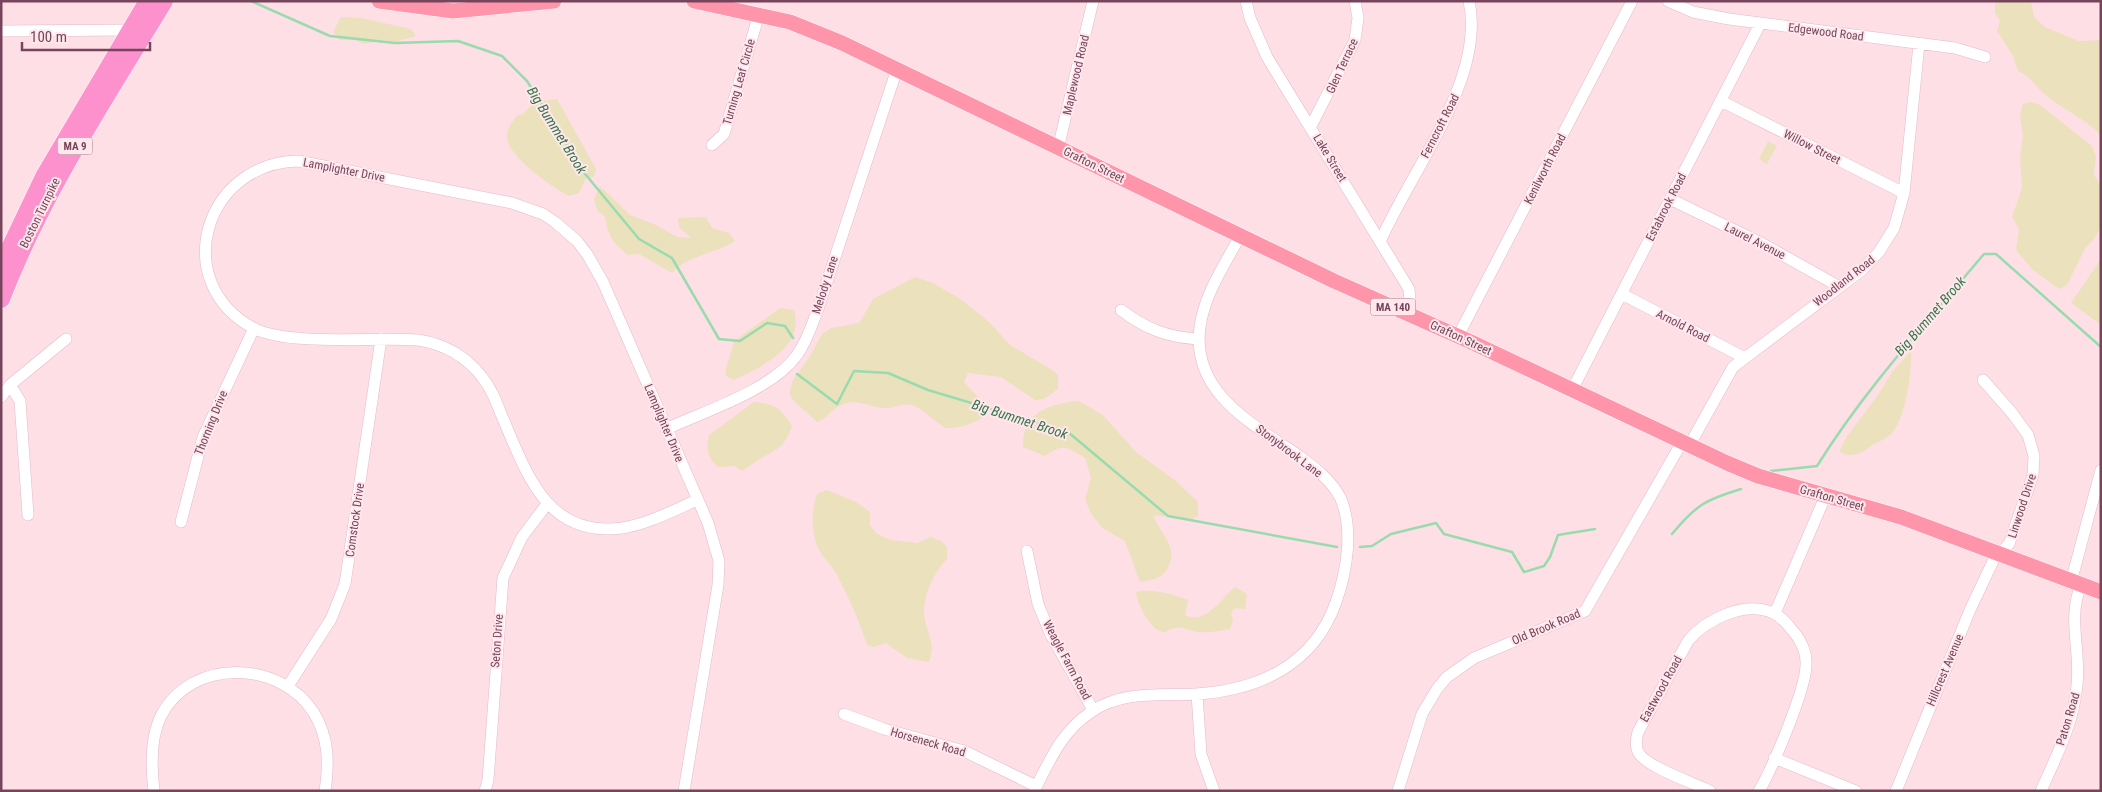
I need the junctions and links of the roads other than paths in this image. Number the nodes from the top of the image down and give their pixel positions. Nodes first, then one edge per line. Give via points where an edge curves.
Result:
1 (148, 1) edge
2 (164, 1) edge
3 (379, 1) edge
4 (554, 1) edge
5 (694, 1) edge
6 (1093, 1) edge
7 (1246, 1) edge
8 (1355, 1) edge
9 (1469, 1) edge
10 (1632, 1) edge
11 (1668, 1) edge
12 (529, 3) edge
13 (759, 14) junction
14 (1760, 24) junction
15 (130, 30) junction
16 (1, 31) edge
17 (1919, 44) junction
18 (1985, 57) dead end
19 (897, 69) junction
20 (1721, 101) junction
21 (1310, 126) junction
22 (712, 145) dead end
23 (1056, 147) junction
24 (1904, 193) junction
25 (1670, 199) junction
26 (1240, 236) junction
27 (1380, 242) junction
28 (1, 267) edge
29 (1838, 286) junction
30 (1622, 294) junction
31 (1, 299) edge
32 (1121, 310) dead end
33 (1406, 312) junction
34 (254, 328) junction
35 (1458, 336) junction
36 (66, 339) dead end
37 (381, 339) junction
38 (1198, 339) junction
39 (1745, 358) junction
40 (1983, 380) dead end
41 (10, 385) junction
42 (1572, 390) junction
43 (1, 397) edge
44 (666, 429) junction
45 (1685, 444) junction
46 (2101, 470) edge
47 (1824, 497) junction
48 (697, 500) junction
49 (547, 504) junction
50 (28, 515) dead end
51 (181, 522) dead end
52 (1027, 551) dead end
53 (2000, 554) junction
54 (2076, 584) junction
55 (2101, 592) edge
56 (1775, 613) junction
57 (288, 686) junction
58 (1196, 694) junction
59 (1093, 710) junction
60 (844, 714) dead end
61 (1774, 758) junction
62 (1035, 788) edge
63 (154, 791) edge
64 (326, 791) edge
65 (485, 791) edge
66 (684, 791) edge
67 (1214, 791) edge
68 (1398, 791) edge
69 (1710, 791) edge
70 (1759, 791) edge
71 (1856, 791) edge
72 (1896, 791) edge
73 (2041, 791) edge

1 - 15 highway, Boston Turnpike / MA 9
2 - 31 highway, Boston Turnpike / MA 9 via 61,169
3 - 12 main road via 453,11
4 - 12 main road
5 - 13 main road, Grafton Street / MA 140
6 - 23 street, Maplewood Road
7 - 21 street, Lake Street via 1267,57
8 - 21 street, Glen Terrace via 1358,18 1355,40
9 - 27 street, Ferncroft Road via 1470,44 1460,85
10 - 35 street, Kenilworth Road
11 - 14 street, Edgewood Road via 1693,12
13 - 19 main road, Grafton Street / MA 140 via 798,25
13 - 22 street, Turning Leaf Circle via 724,134
14 - 17 street, Edgewood Road
14 - 20 street, Estabrook Road
15 - 16 street
15 - 28 highway, Boston Turnpike / MA 9 via 40,184
17 - 18 street, Edgewood Road via 1954,48
17 - 24 street, Woodland Road
19 - 23 main road, Grafton Street / MA 140
19 - 44 street, Melody Lane via 815,316 798,354 772,379
20 - 24 street, Willow Street
20 - 25 street, Estabrook Road
21 - 27 street, Lake Street
23 - 26 main road, Grafton Street / MA 140
24 - 29 street, Woodland Road via 1900,214 1887,242 1862,270
25 - 29 street, Laurel Avenue
25 - 30 street, Estabrook Road
26 - 33 main road, Grafton Street / MA 140
26 - 38 street, Stonybrook Lane via 1206,303
27 - 33 street, Lake Street via 1410,292
29 - 39 street, Woodland Road
30 - 39 street, Arnold Road
30 - 42 street, Estabrook Road
32 - 38 street via 1161,334
33 - 35 main road, Grafton Street / MA 140
34 - 37 street, Lamplighter Drive via 288,338
34 - 44 street, Lamplighter Drive via 234,315 219,296 209,274 206,251 209,227 218,205 233,186 252,172 275,163 298,161 512,203 555,222 577,240 587,254 603,282
34 - 51 street, Thorning Drive via 203,437
35 - 42 main road, Grafton Street / MA 140
36 - 41 street
37 - 49 street, Lamplighter Drive via 418,340 439,345 474,367 492,392 528,474
37 - 57 street, Comstock Drive via 345,584 331,619
38 - 58 street, Stonybrook Lane via 1203,370 1215,391 1232,409 1328,480 1343,506 1348,534 1341,586 1335,604 1301,656 1263,681 1232,690
39 - 45 street, Woodland Road via 1726,377
40 - 53 street, Linwood Drive via 2024,430 2034,456 2029,491 2009,544
41 - 43 street
41 - 50 street via 20,401
42 - 45 main road, Grafton Street / MA 140
44 - 48 street, Lamplighter Drive
45 - 47 main road, Grafton Street / MA 140 via 1758,476
45 - 68 street, Old Brook Road via 1585,611 1480,655 1459,668 1437,689 1422,714
46 - 54 street, Paton Road
47 - 53 main road, Grafton Street / MA 140 via 1901,517
47 - 56 street
48 - 49 street, Lamplighter Drive via 637,524 608,529 575,523
48 - 66 street, Lamplighter Drive via 714,539 719,561 718,585
49 - 65 street, Seton Drive via 518,543 503,578
52 - 59 street, Weagle Farm Road via 1034,589 1044,618
53 - 54 main road, Grafton Street / MA 140
53 - 72 street, Hillcrest Avenue via 1992,562 1970,610
54 - 55 main road, Grafton Street / MA 140
54 - 73 street, Paton Road via 2076,697
56 - 61 street via 1796,635 1805,652 1806,664 1802,688
56 - 69 street, Eastwood Road via 1758,609 1731,613 1706,623 1696,631 1638,732 1638,752 1648,761
57 - 63 street via 259,675 231,672 212,675 186,687 167,706 157,725 152,757
57 - 64 street via 314,714 323,734 328,753
58 - 59 street, Stonybrook Lane via 1124,698
58 - 67 street via 1201,754
59 - 62 street, Stonybrook Lane via 1066,732
60 - 62 street, Horseneck Road via 884,729 964,751
61 - 70 street
61 - 71 street

